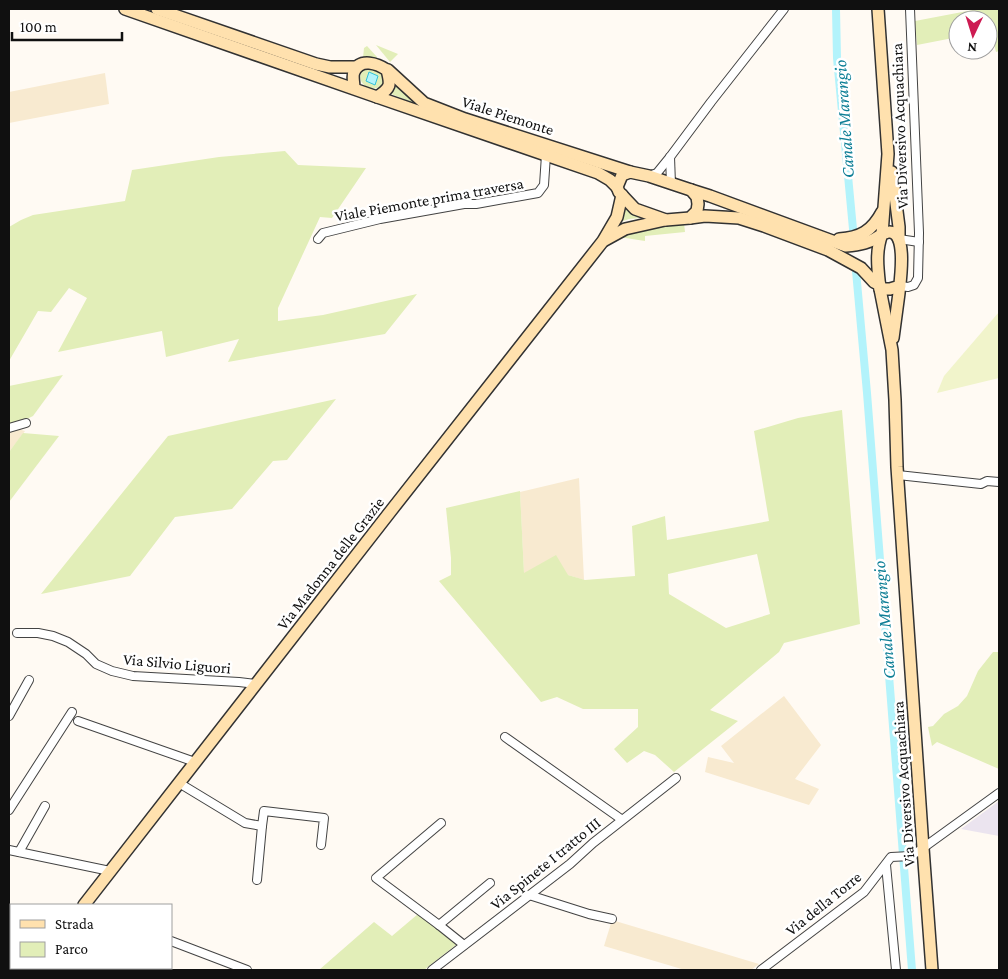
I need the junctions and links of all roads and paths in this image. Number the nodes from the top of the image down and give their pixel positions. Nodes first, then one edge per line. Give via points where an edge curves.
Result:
1 (125, 9) edge
2 (157, 9) edge
3 (784, 9) edge
4 (878, 9) edge
5 (910, 9) edge
6 (357, 67) junction
7 (387, 70) junction
8 (354, 88) junction
9 (377, 97) junction
10 (888, 154) junction
11 (546, 155) junction
12 (670, 157) junction
13 (630, 172) junction
14 (649, 176) junction
15 (671, 184) junction
16 (690, 190) junction
17 (619, 191) junction
18 (884, 208) junction
19 (690, 218) junction
20 (666, 220) junction
21 (882, 234) junction
22 (318, 239) dead end
23 (826, 239) junction
24 (899, 239) junction
25 (603, 241) junction
26 (919, 242) junction
27 (900, 286) junction
28 (880, 287) junction
29 (892, 350) junction
30 (26, 423) dead end
31 (9, 428) edge
32 (898, 475) junction
33 (999, 482) edge
34 (17, 633) dead end
35 (29, 680) dead end
36 (256, 684) junction
37 (72, 712) dead end
38 (9, 716) edge
39 (78, 721) dead end
40 (505, 737) dead end
41 (195, 762) junction
42 (676, 778) dead end
43 (179, 783) junction
44 (999, 793) edge
45 (45, 806) dead end
46 (9, 810) edge
47 (621, 820) junction
48 (441, 823) dead end
49 (262, 826) junction
50 (321, 844) dead end
51 (923, 848) junction
52 (9, 850) edge
53 (19, 852) junction
54 (886, 865) junction
55 (110, 870) junction
56 (256, 880) dead end
57 (490, 883) dead end
58 (529, 895) junction
59 (86, 904) edge
60 (612, 919) dead end
61 (439, 924) junction
62 (172, 941) edge
63 (464, 945) junction
64 (243, 969) edge
65 (432, 970) edge
66 (761, 970) edge
67 (896, 970) edge
68 (932, 970) edge

1 - 8 street, Viale Piemonte
2 - 6 street, Viale Piemonte via 316,64
3 - 12 street
4 - 10 street, Via Diversivo Acquachiara
5 - 26 street, Via Diversivo Acquachiara
6 - 7 street, Viale Piemonte via 364,63 377,64
6 - 8 street via 353,73
7 - 9 street via 390,82 387,90
7 - 13 street, Viale Piemonte via 424,103
8 - 9 street, Viale Piemonte
9 - 11 street, Viale Piemonte
10 - 18 street
10 - 24 street
11 - 17 street, Viale Piemonte via 598,173
11 - 22 street, Viale Piemonte prima traversa via 544,186 538,193 380,219 323,233
12 - 14 street via 657,173
12 - 15 street
13 - 14 street, Viale Piemonte
13 - 17 street via 622,175
14 - 15 street, Viale Piemonte
15 - 16 street, Viale Piemonte
16 - 19 street via 697,197 698,204 697,211
16 - 23 street, Viale Piemonte
17 - 20 street, Viale Piemonte via 635,209
17 - 25 street via 617,216
18 - 21 street
18 - 23 street via 878,220 860,235 850,239
19 - 20 street, Viale Piemonte
19 - 28 street, Viale Piemonte via 739,218 764,226 828,250 862,268
20 - 25 street via 625,229
21 - 23 street, Viale Piemonte via 858,245 846,246
21 - 24 street, Via Diversivo Acquachiara via 893,233
21 - 28 street via 877,258
24 - 26 street, Via Diversivo Acquachiara
24 - 27 street
25 - 36 street, Via Madonna delle Grazie
26 - 27 street, Via Diversivo Acquachiara via 918,278 914,285
27 - 28 street, Via Diversivo Acquachiara
27 - 29 street
28 - 29 street
29 - 32 street, Via Diversivo Acquachiara
30 - 31 street
32 - 33 street via 981,484 987,480
32 - 51 street, Via Diversivo Acquachiara
34 - 36 street, Via Silvio Liguori via 53,636 68,642 96,664 133,676
35 - 38 street
36 - 41 street, Via Madonna delle Grazie
37 - 46 street
39 - 41 street
40 - 47 street
41 - 43 street, Via Madonna delle Grazie
42 - 47 street, Via Spinete I tratto III
43 - 49 street via 245,823
43 - 55 street, Via Madonna delle Grazie
44 - 51 street, Via della Torre
45 - 53 street
47 - 58 street, Via Spinete I tratto III
48 - 61 street via 376,878
49 - 50 street via 264,811 324,818
49 - 56 street
51 - 54 street, Via della Torre via 911,856 891,857
51 - 68 street, Via Diversivo Acquachiara
52 - 53 street
53 - 55 street
54 - 66 street, Via della Torre via 864,892
54 - 67 street
55 - 59 street, Via Madonna delle Grazie
57 - 61 street
58 - 60 street
58 - 63 street, Via Spinete I tratto III
61 - 63 street
62 - 64 street
63 - 65 street, Via Spinete I tratto III

